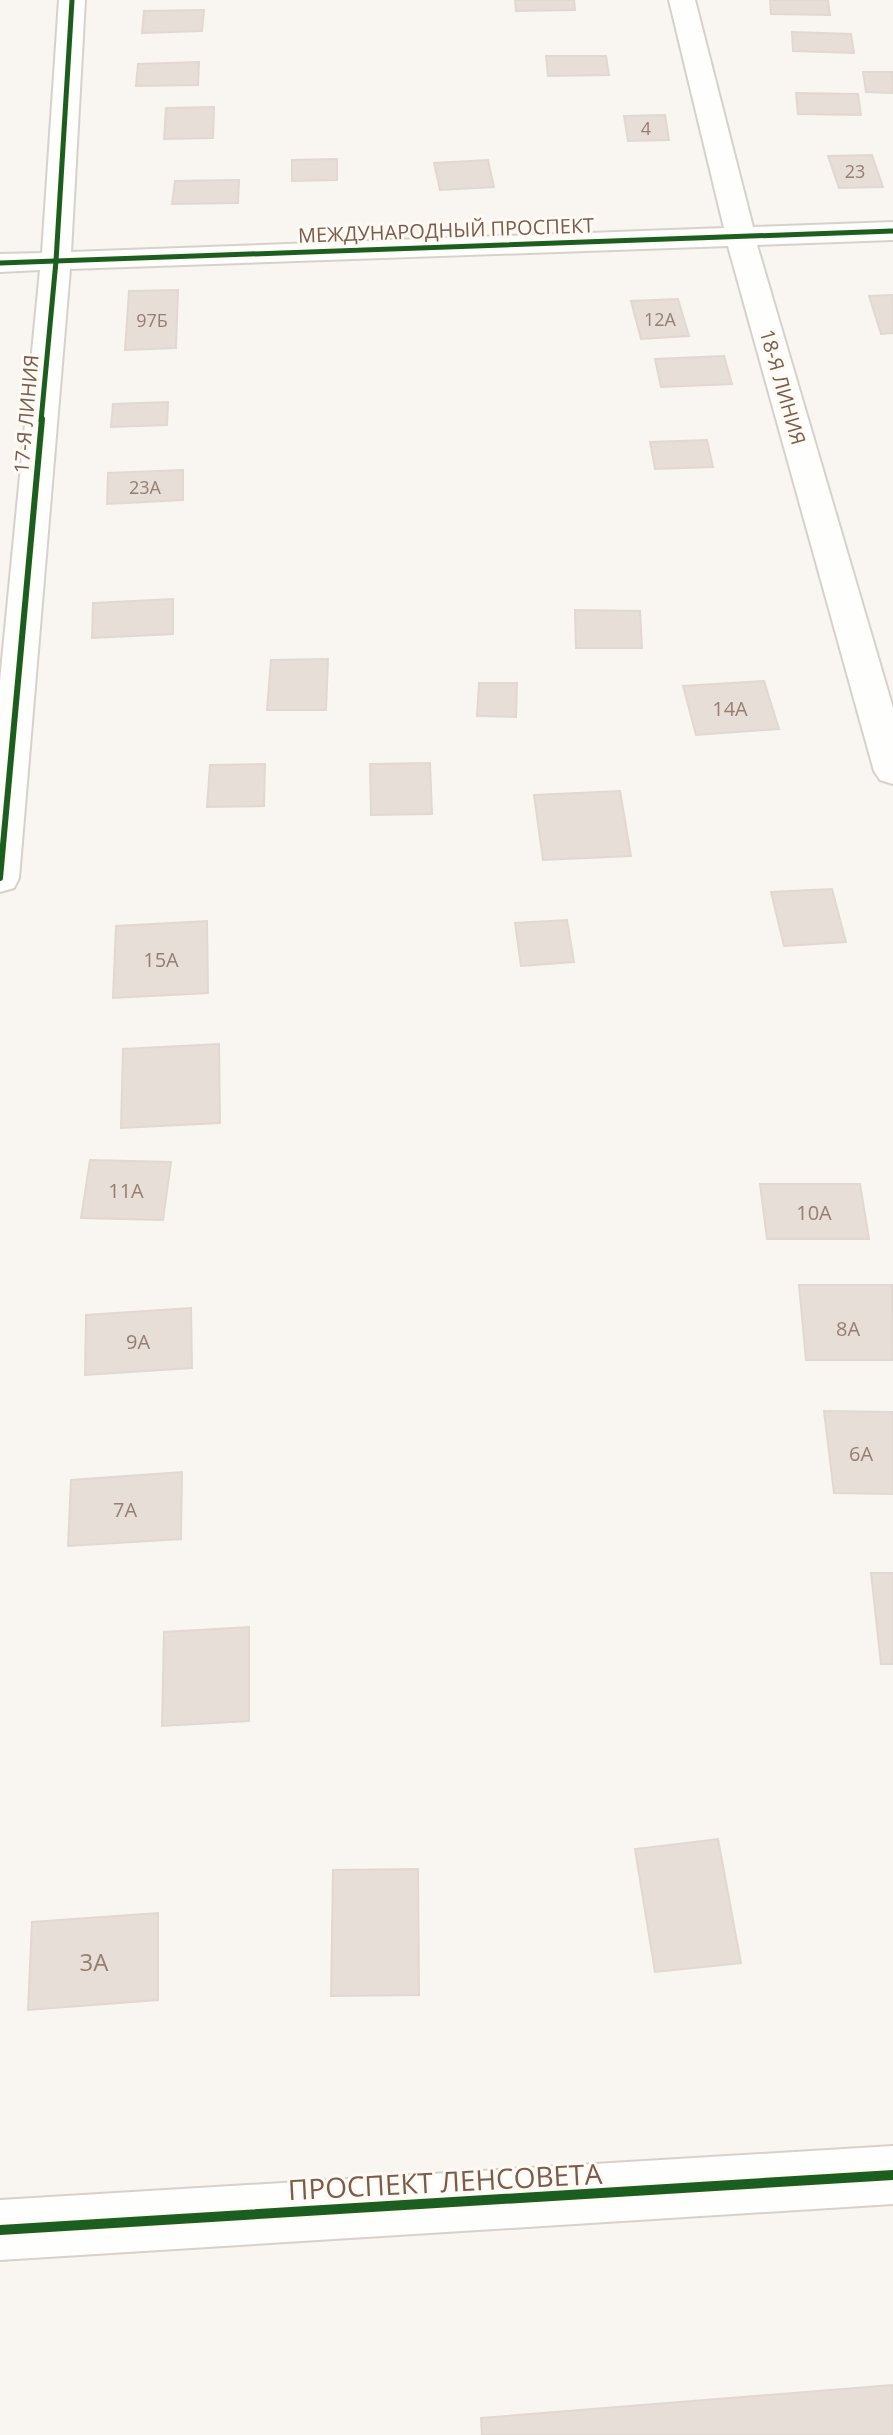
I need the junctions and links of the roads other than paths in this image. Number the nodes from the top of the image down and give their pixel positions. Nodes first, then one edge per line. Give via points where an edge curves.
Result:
1 (72, 0) edge
2 (682, 0) edge
3 (893, 231) edge
4 (740, 235) junction
5 (56, 261) junction
6 (0, 263) edge
7 (893, 771) edge
8 (0, 878) edge
9 (893, 2175) edge
10 (0, 2230) edge

1 - 5 street, 17-Я ЛИНИЯ
2 - 4 street, 18-Я ЛИНИЯ
3 - 4 street, МЕЖДУНАРОДНЫЙ ПРОСПЕКТ
4 - 5 street, МЕЖДУНАРОДНЫЙ ПРОСПЕКТ
4 - 7 street, 18-Я ЛИНИЯ
5 - 6 street, МЕЖДУНАРОДНЫЙ ПРОСПЕКТ
5 - 8 street, 17-Я ЛИНИЯ
9 - 10 street, ПРОСПЕКТ ЛЕНСОВЕТА

